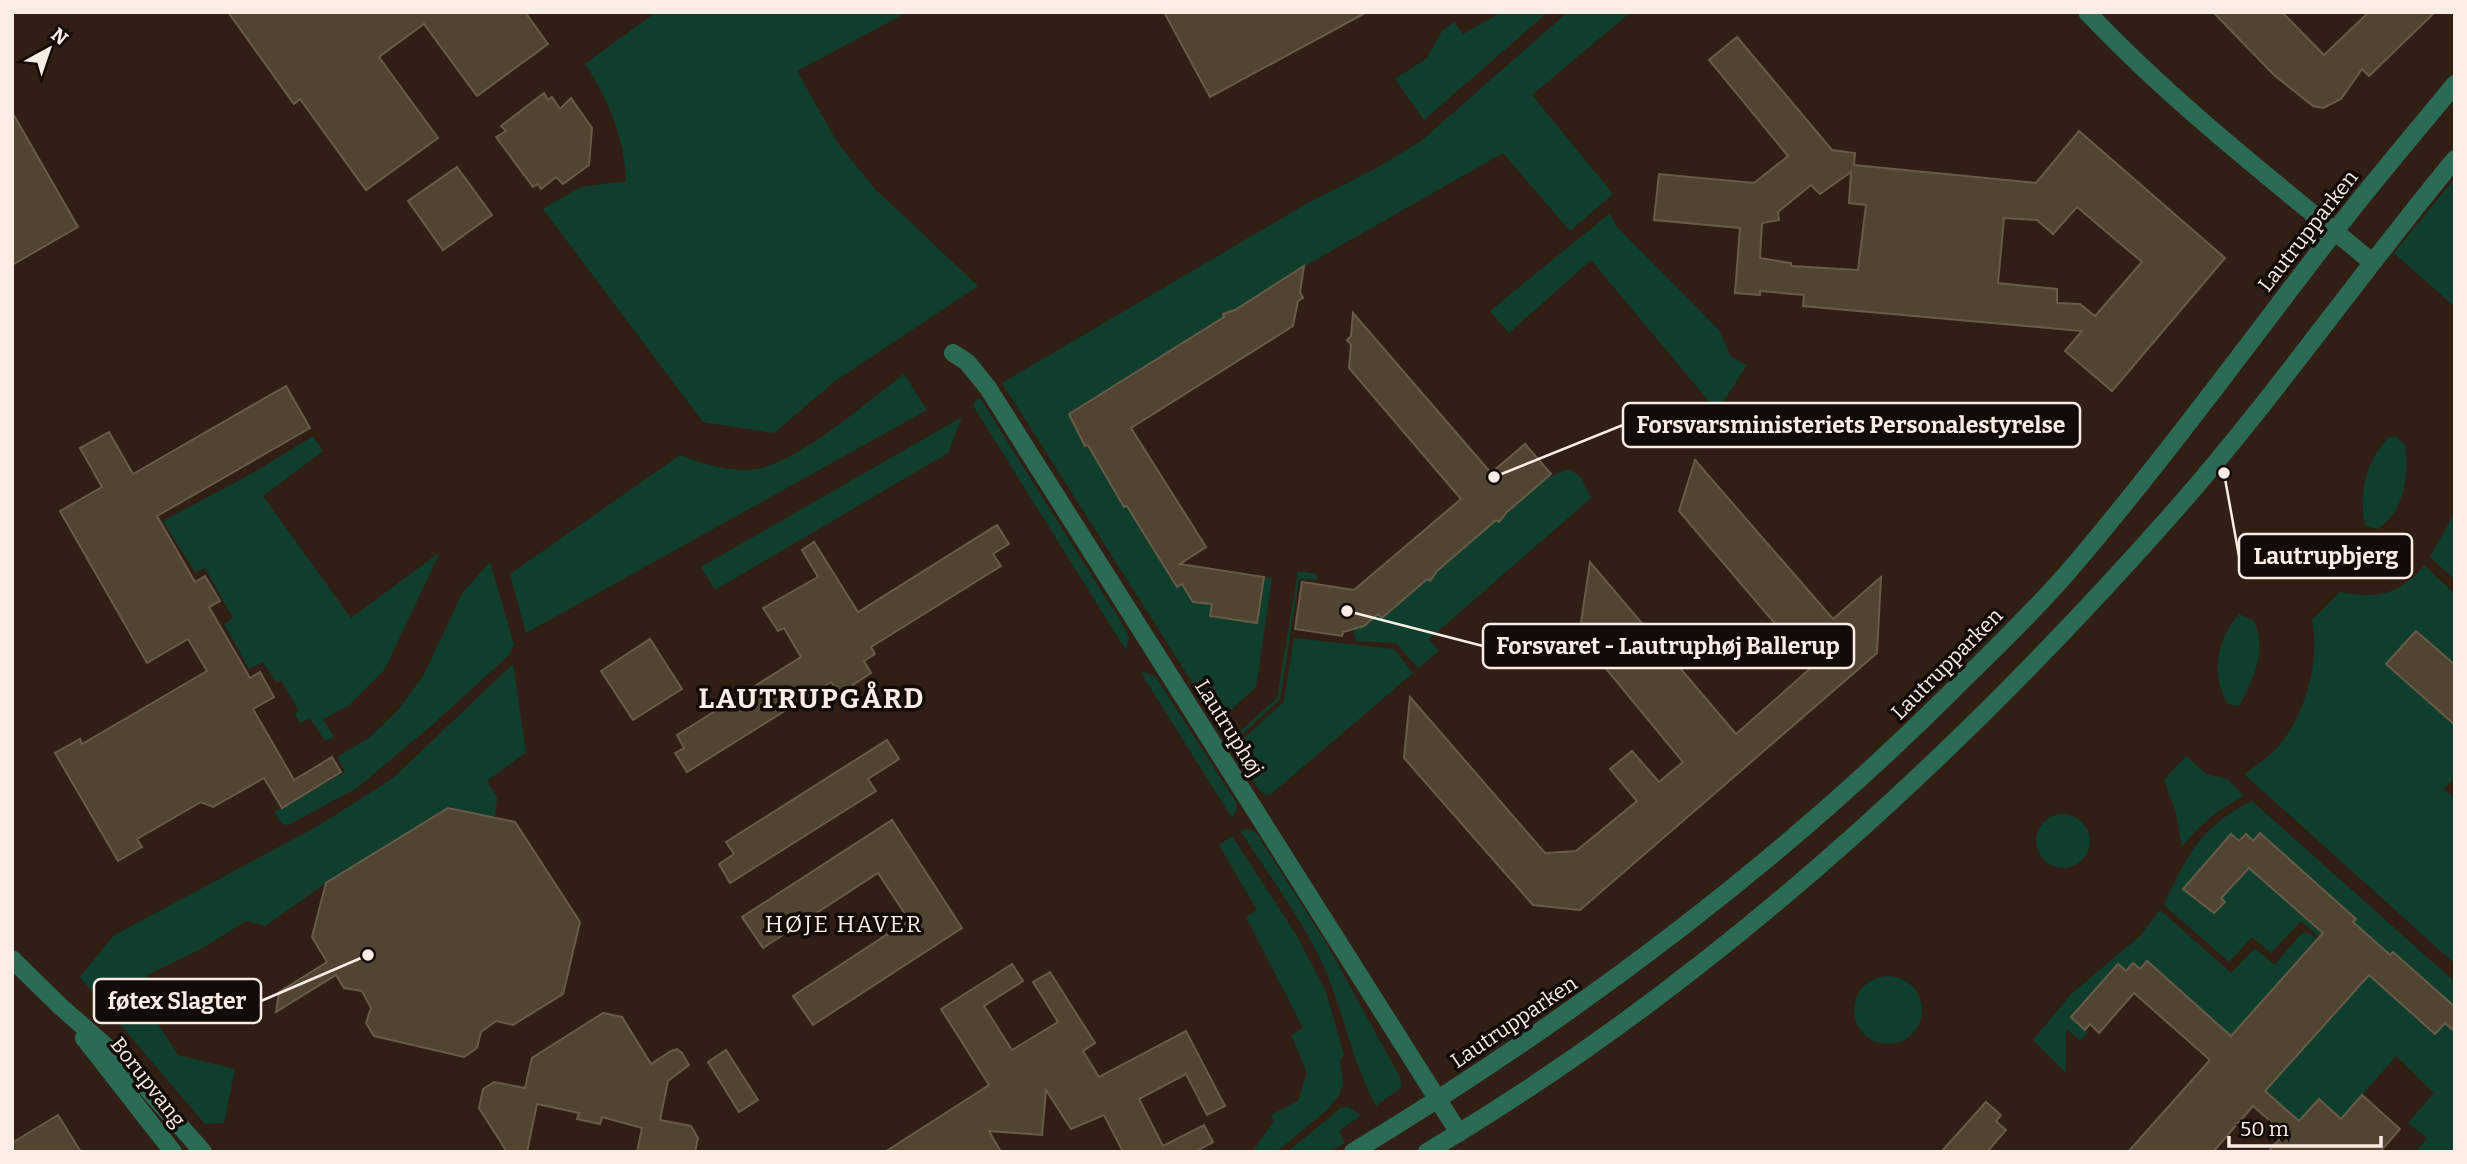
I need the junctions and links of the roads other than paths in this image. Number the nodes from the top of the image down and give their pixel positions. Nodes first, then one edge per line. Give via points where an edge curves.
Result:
1 (2088, 12) edge
2 (2455, 84) edge
3 (2455, 159) edge
4 (2335, 231) junction
5 (2372, 262) junction
6 (953, 353) dead end
7 (12, 959) edge
8 (61, 1007) junction
9 (1437, 1100) junction
10 (1459, 1133) junction
11 (173, 1152) edge
12 (203, 1152) edge
13 (1353, 1152) edge
14 (1427, 1152) edge

1 - 4 street via 2144,71
2 - 4 street, Lautrupparken
3 - 5 street
4 - 5 street
4 - 9 street, Lautrupparken via 2073,567 1878,764 1639,963
5 - 10 street via 2301,358 2171,515 1937,759 1818,868 1710,955 1588,1046
6 - 9 street, Lautruphøj via 977,372 988,388
7 - 8 street, Borupvang
8 - 11 street, Borupvang
8 - 12 street, Borupvang via 124,1062
9 - 10 street, Lautruphøj
9 - 13 street, Lautrupparken
10 - 14 street

